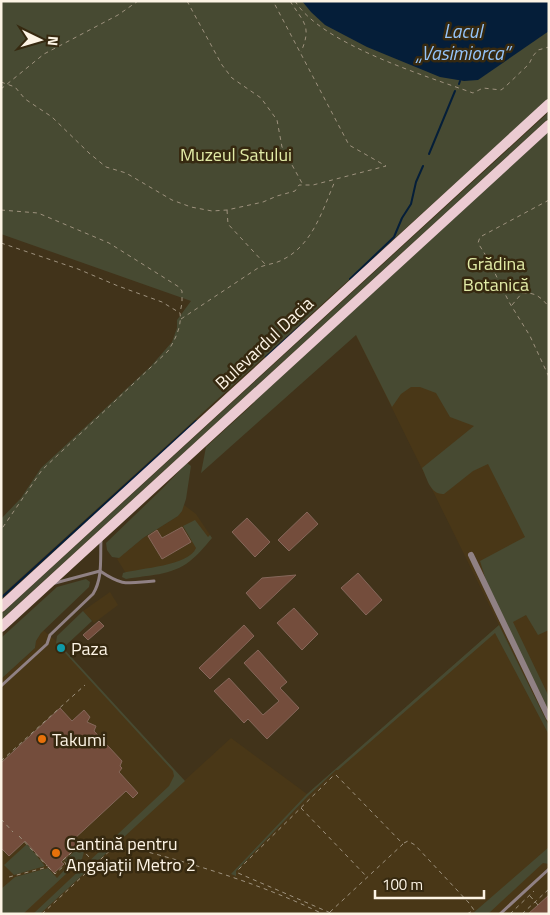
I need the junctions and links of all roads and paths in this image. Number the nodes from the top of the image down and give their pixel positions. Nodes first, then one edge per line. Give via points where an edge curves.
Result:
1 (138, 1) edge
2 (187, 1) edge
3 (273, 1) edge
4 (290, 1) edge
5 (295, 1) edge
6 (549, 47) edge
7 (301, 52) junction
8 (1, 82) edge
9 (7, 84) junction
10 (1, 89) edge
11 (549, 104) edge
12 (549, 125) edge
13 (336, 180) junction
14 (303, 184) junction
15 (549, 200) edge
16 (1, 210) edge
17 (228, 210) junction
18 (1, 243) edge
19 (266, 264) junction
20 (512, 306) junction
21 (549, 307) edge
22 (180, 313) junction
23 (181, 320) junction
24 (549, 377) edge
25 (1, 530) edge
26 (101, 537) junction
27 (471, 555) dead end
28 (100, 571) junction
29 (154, 581) dead end
30 (47, 586) junction
31 (1, 607) edge
32 (1, 627) edge
33 (85, 685) dead end
34 (1, 686) edge
35 (549, 718) edge
36 (1, 761) edge
37 (300, 807) junction
38 (1, 819) edge
39 (13, 832) dead end
40 (19, 836) dead end
41 (403, 844) junction
42 (88, 857) dead end
43 (48, 866) junction
44 (549, 869) edge
45 (9, 877) dead end
46 (367, 878) junction
47 (536, 889) dead end
48 (549, 889) edge
49 (525, 890) junction
50 (530, 895) junction
51 (536, 902) junction
52 (538, 905) dead end
53 (330, 912) junction
54 (42, 914) edge
55 (323, 914) edge
56 (333, 914) edge
57 (467, 914) edge
58 (500, 914) edge
59 (510, 914) edge
60 (522, 914) edge

1 - 9 path via 44,54
2 - 14 path via 222,65 232,78 261,98 277,120 282,147
3 - 7 path
4 - 7 path via 307,28
5 - 6 path via 313,22 346,42 473,93 483,88 500,90 505,87 529,64 538,50
7 - 13 path via 349,145 386,166
8 - 9 path
9 - 10 path
9 - 17 path via 52,117 106,167 126,173 191,208
11 - 31 main road, Bulevardul Dacia
12 - 26 main road, Bulevardul Dacia
13 - 14 path
13 - 19 path via 308,240 285,259
14 - 17 path via 295,191
15 - 20 path via 480,237 478,244
16 - 22 path via 38,213 109,243 179,287 182,291
17 - 19 path via 228,224
18 - 22 path via 78,269 162,302
19 - 23 path
20 - 21 path via 522,293 528,292 542,298
20 - 24 path
22 - 23 path
23 - 25 path via 168,351 42,470
26 - 28 lane
26 - 30 main road, Bulevardul Dacia
27 - 35 street
28 - 29 lane via 123,584
28 - 30 lane
28 - 34 lane via 93,594 50,635 47,644
30 - 32 main road, Bulevardul Dacia
33 - 36 path
37 - 41 path via 336,775
37 - 46 path
37 - 53 path via 238,873
38 - 39 path
40 - 43 path
41 - 46 path
41 - 57 path via 415,845 470,903 474,910
42 - 43 path via 79,846 55,874
43 - 45 path
44 - 49 lane
46 - 53 path
47 - 50 path
48 - 51 path
49 - 50 path
49 - 58 lane
50 - 51 path
50 - 59 path
51 - 52 path
51 - 60 path
53 - 56 path
54 - 55 path via 117,844 251,883

